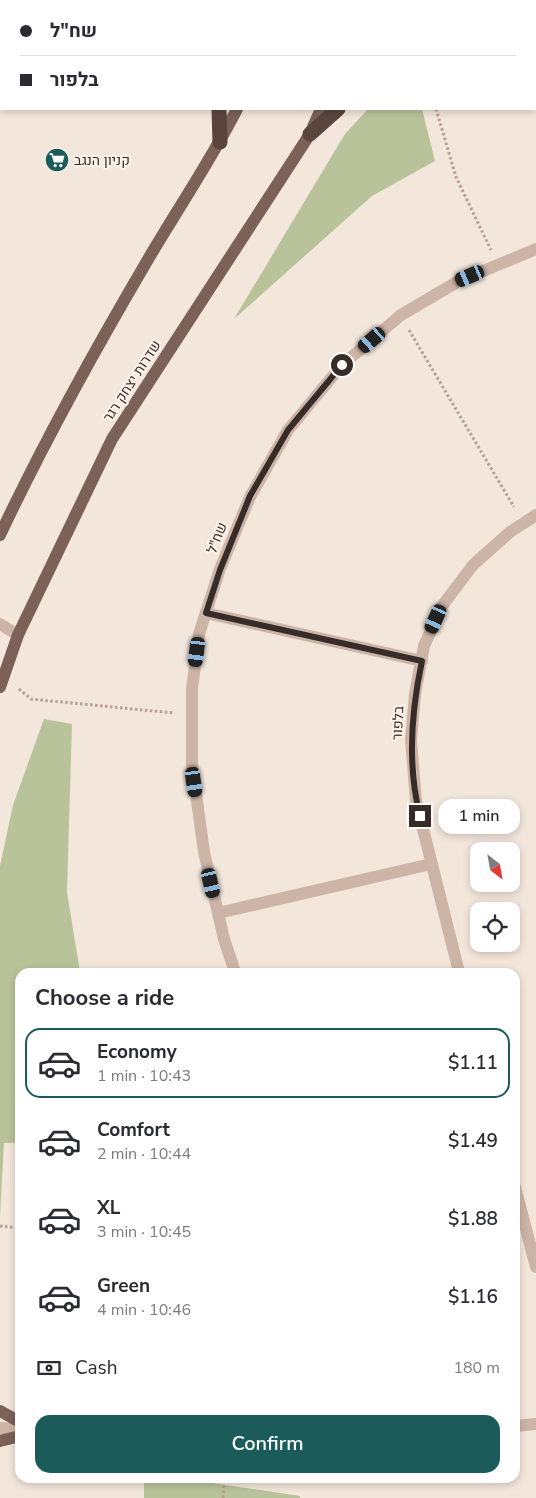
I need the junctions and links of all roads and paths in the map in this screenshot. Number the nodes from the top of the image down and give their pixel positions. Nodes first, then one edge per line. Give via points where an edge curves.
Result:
1 (219, 110) edge
2 (236, 110) edge
3 (321, 110) edge
4 (337, 110) edge
5 (436, 110) edge
6 (310, 134) junction
7 (220, 142) junction
8 (536, 249) edge
9 (498, 264) junction
10 (401, 316) junction
11 (13, 507) junction
12 (536, 514) edge
13 (0, 519) edge
14 (524, 523) junction
15 (0, 534) edge
16 (206, 613) junction
17 (0, 624) edge
18 (0, 635) edge
19 (18, 636) junction
20 (422, 661) junction
21 (2, 681) edge
22 (192, 714) junction
23 (431, 864) junction
24 (218, 913) junction
25 (235, 968) edge
26 (458, 968) edge
27 (520, 1206) edge
28 (0, 1226) edge
29 (15, 1228) edge
30 (536, 1267) edge
31 (0, 1411) edge
32 (15, 1419) edge
33 (536, 1424) edge
34 (520, 1426) edge
35 (0, 1428) edge
36 (15, 1430) edge
37 (15, 1437) edge
38 (0, 1441) edge
39 (224, 1483) edge
40 (223, 1498) edge

1 - 7 highway
2 - 7 main road
3 - 6 main road, שדרות יצחק רגר
4 - 6 highway
5 - 9 path via 456,178
6 - 19 main road, שדרות יצחק רגר via 112,439
7 - 11 main road via 143,268 56,422
8 - 9 street, שח"ל
9 - 10 street, שח"ל via 457,282
10 - 14 path
10 - 16 street, שח"ל via 342,365 288,430 250,496
11 - 13 main road
11 - 15 main road
12 - 14 street, בלפור
14 - 20 street, בלפור via 473,565 447,599 424,646
16 - 20 street
16 - 22 street, שח"ל via 199,634
17 - 19 street
18 - 19 street
19 - 21 main road, שדרות יצחק רגר
20 - 23 street, בלפור via 411,740 416,800
21 - 22 path via 31,699
22 - 24 street, שח"ל via 192,765 204,852
23 - 24 street
23 - 26 street, בלפור
24 - 25 street, שח"ל
27 - 30 street
28 - 29 path
31 - 32 main road
33 - 34 street
35 - 36 street
37 - 38 main road
39 - 40 path

